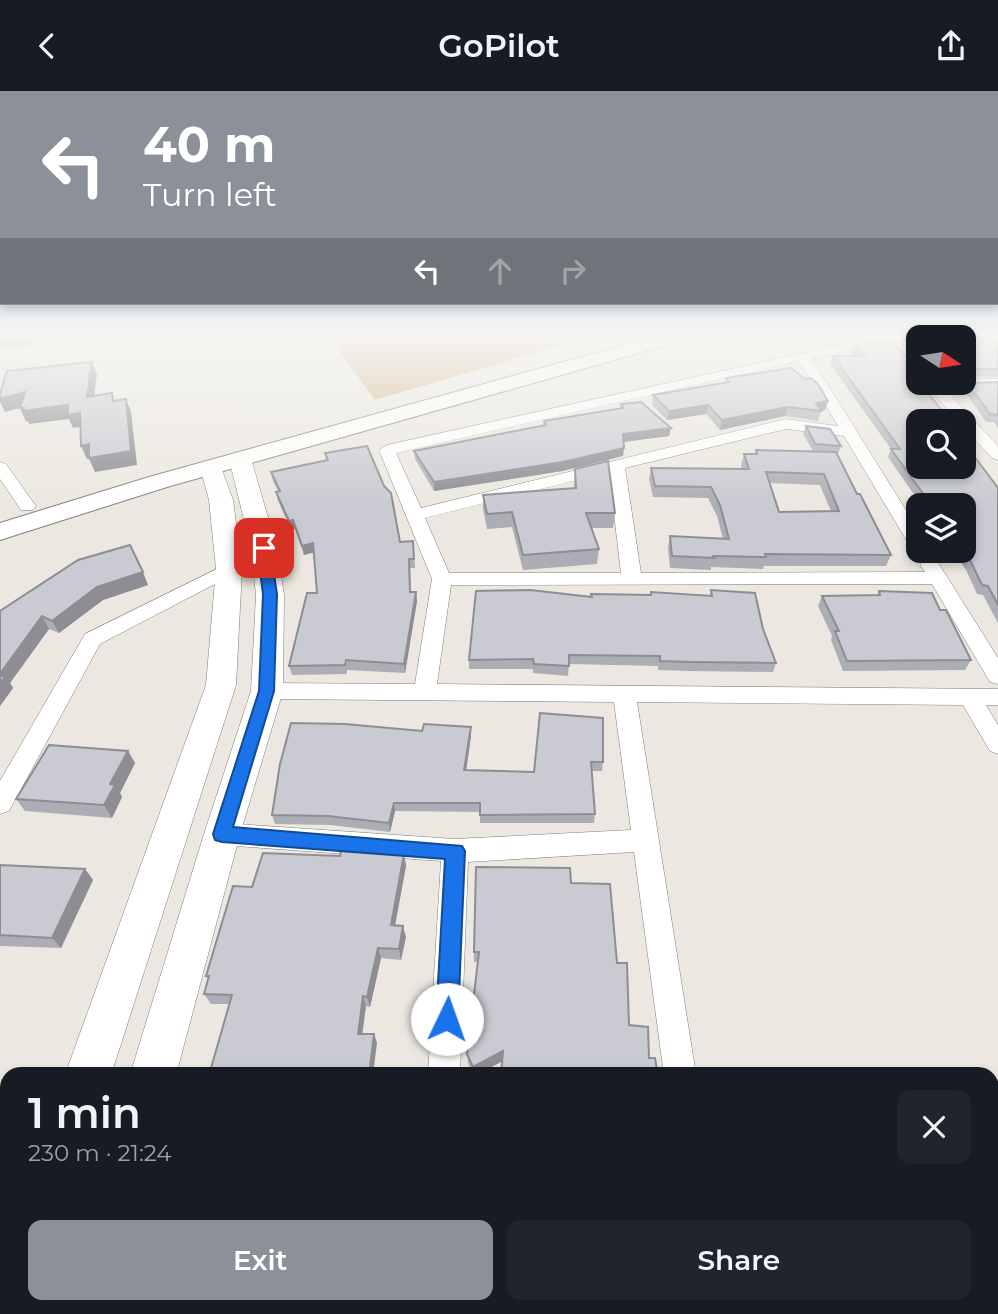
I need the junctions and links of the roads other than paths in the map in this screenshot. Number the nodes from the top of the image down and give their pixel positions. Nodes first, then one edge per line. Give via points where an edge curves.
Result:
1 (437, 391) edge
2 (480, 391) edge
3 (648, 391) edge
4 (824, 391) edge
5 (944, 395) edge
6 (849, 432) junction
7 (991, 439) edge
8 (998, 455) edge
9 (225, 463) junction
10 (616, 466) junction
11 (0, 467) edge
12 (27, 506) junction
13 (0, 514) edge
14 (414, 515) junction
15 (906, 525) edge
16 (0, 532) edge
17 (929, 563) edge
18 (229, 569) junction
19 (938, 577) junction
20 (442, 579) junction
21 (632, 579) junction
22 (998, 676) edge
23 (267, 691) junction
24 (425, 692) junction
25 (624, 694) junction
26 (969, 696) junction
27 (998, 697) edge
28 (998, 745) edge
29 (0, 804) edge
30 (222, 834) junction
31 (645, 839) junction
32 (455, 851) junction
33 (91, 1067) edge
34 (155, 1067) edge
35 (444, 1067) edge
36 (679, 1067) edge

1 - 12 main road
2 - 9 main road
3 - 14 street via 387,450
4 - 6 street
5 - 7 street
6 - 10 street via 786,424
6 - 15 street
7 - 8 street
9 - 16 main road
9 - 18 main road via 221,499
9 - 23 main road via 264,548 270,594
10 - 14 street
10 - 21 street
11 - 12 street
12 - 13 main road
14 - 20 street
17 - 19 street
18 - 29 street via 92,639
18 - 33 main road via 221,685
19 - 21 street
19 - 22 street
20 - 21 street
20 - 24 street
23 - 24 street
23 - 30 main road
24 - 25 street
25 - 26 street
25 - 31 street
26 - 27 street
26 - 28 street
30 - 32 street
30 - 34 main road
31 - 32 street
31 - 36 street
32 - 35 street

